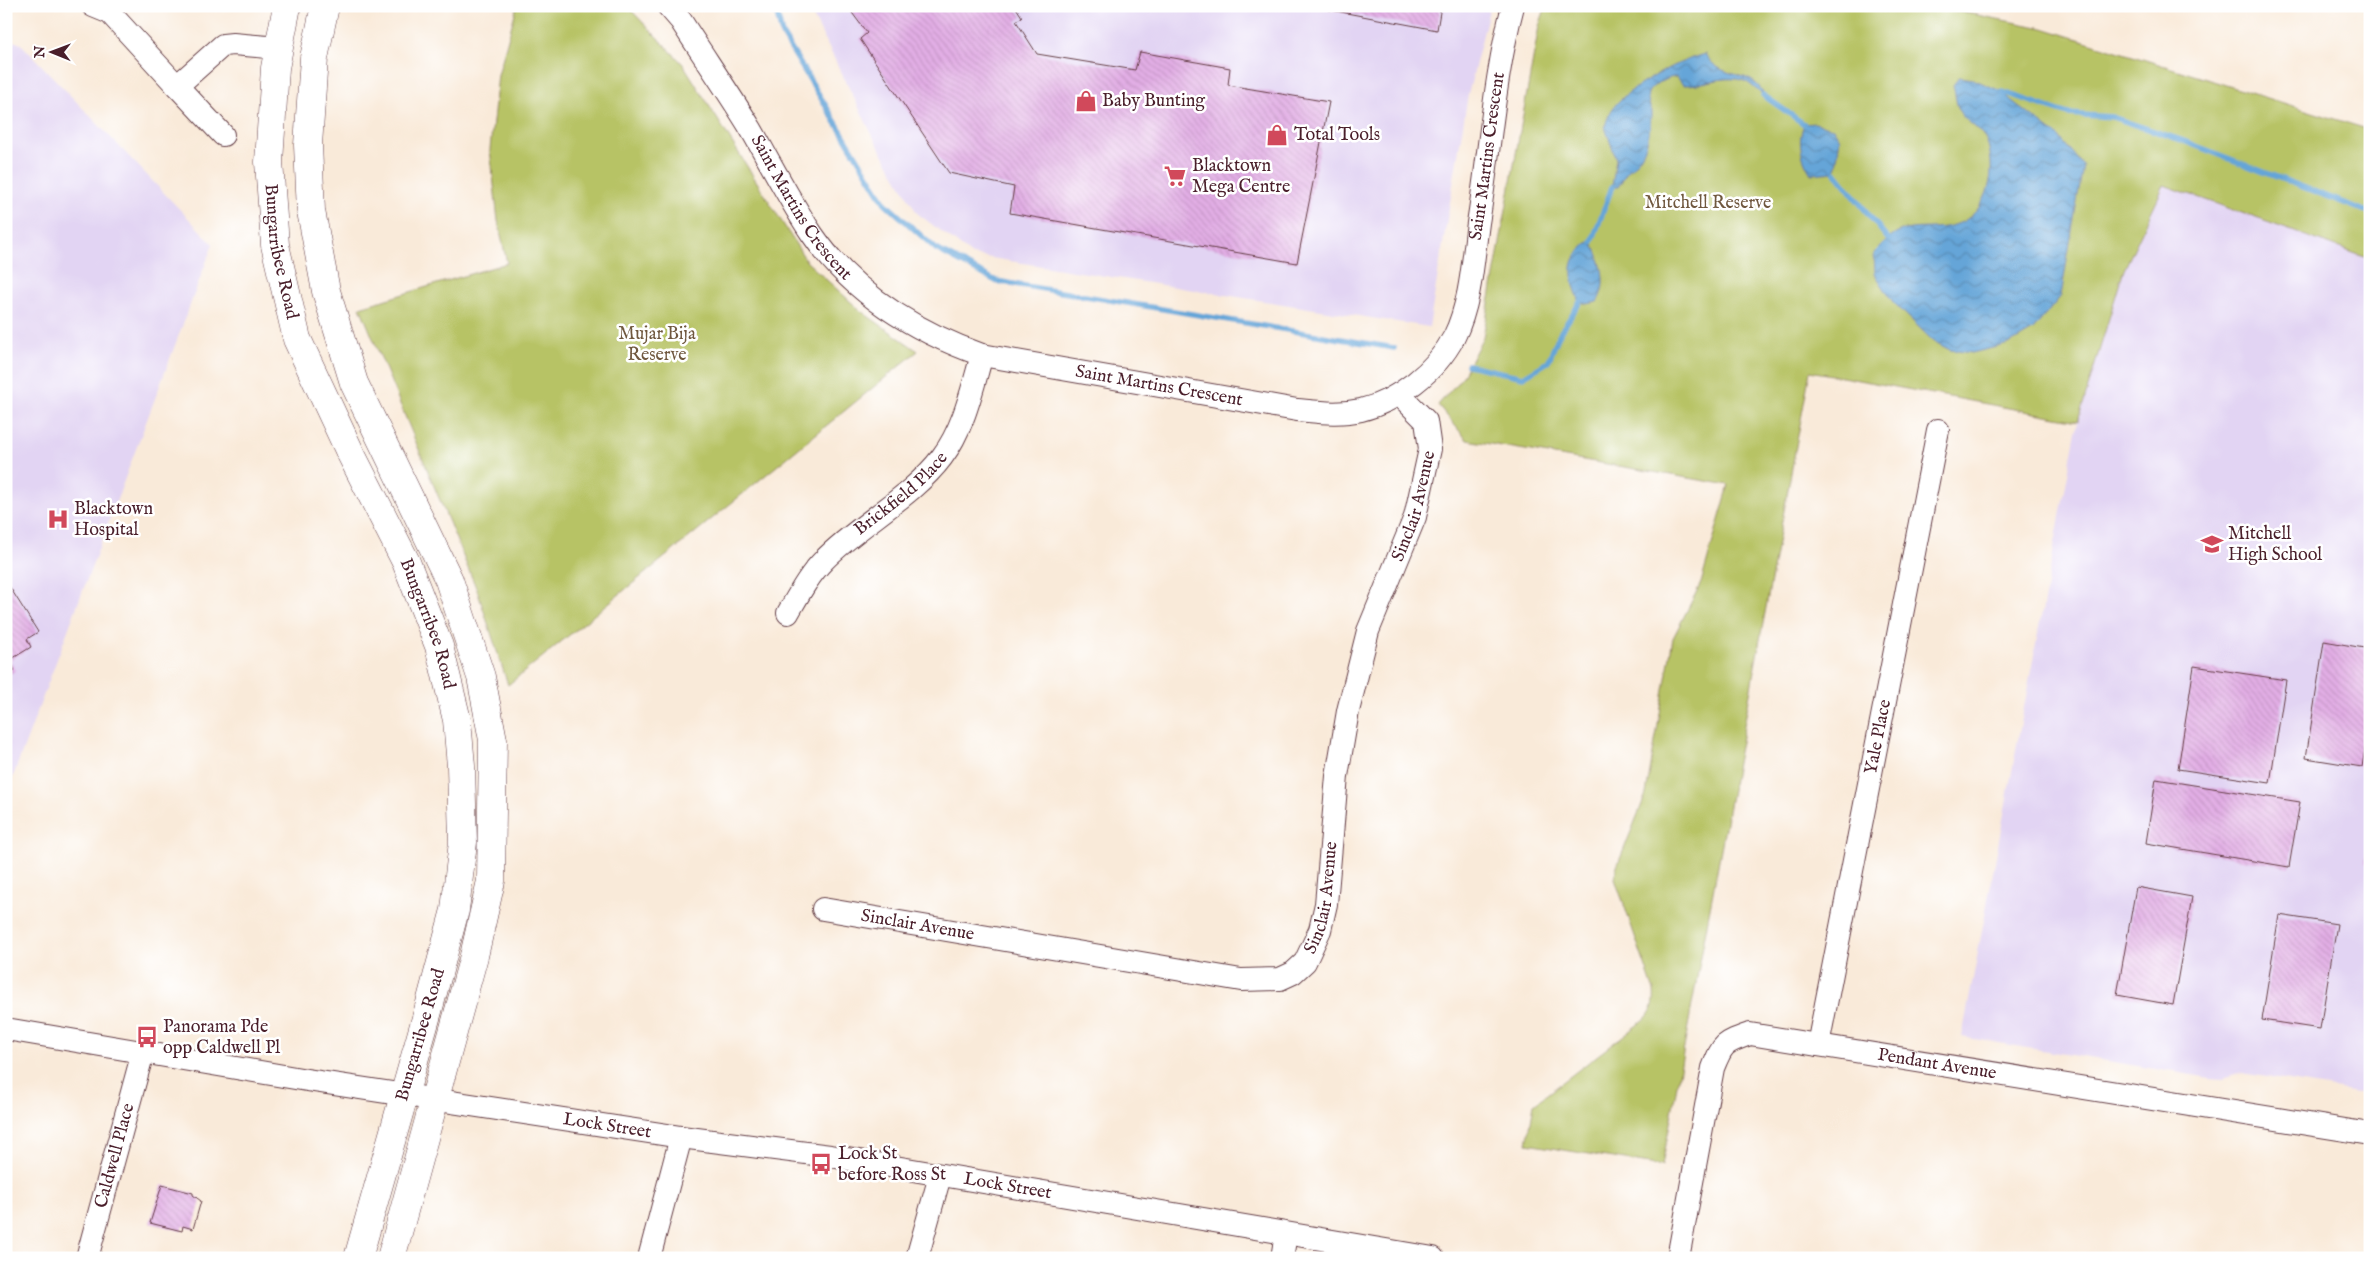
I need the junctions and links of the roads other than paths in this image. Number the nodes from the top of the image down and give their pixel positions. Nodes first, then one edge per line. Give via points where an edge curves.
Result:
1 (93, 6) edge
2 (287, 6) edge
3 (325, 6) edge
4 (668, 6) edge
5 (1513, 6) edge
6 (279, 48) junction
7 (177, 86) junction
8 (223, 135) dead end
9 (982, 355) junction
10 (1399, 394) junction
11 (1938, 430) dead end
12 (788, 613) dead end
13 (823, 909) dead end
14 (6, 1029) edge
15 (1818, 1044) junction
16 (143, 1052) junction
17 (404, 1095) junction
18 (435, 1099) junction
19 (2370, 1134) edge
20 (681, 1137) junction
21 (940, 1176) junction
22 (1286, 1234) junction
23 (87, 1258) edge
24 (358, 1258) edge
25 (391, 1258) edge
26 (649, 1258) edge
27 (916, 1258) edge
28 (1282, 1258) edge
29 (1433, 1258) edge
30 (1678, 1258) edge

1 - 7 street via 110,13
2 - 6 main road, Bungarribee Road
3 - 18 main road, Bungarribee Road via 314,58 308,145 311,210 326,291 354,383 449,580 481,677 493,740 491,881
4 - 9 street, Saint Martins Crescent via 750,127 813,235 842,270 896,316 951,344
5 - 10 street, Saint Martins Crescent via 1499,71 1488,162 1463,312 1445,350 1418,380
6 - 7 street via 223,46
6 - 17 main road, Bungarribee Road via 269,162 275,245 297,339 406,562 439,646 457,720 463,842 455,910
7 - 8 street
9 - 10 street, Saint Martins Crescent via 1328,413 1361,410
9 - 12 street, Brickfield Place via 963,416 942,458 824,560
10 - 13 street, Sinclair Avenue via 1426,421 1430,449 1415,517 1368,631 1348,711 1337,776 1326,904 1320,930 1305,962 1293,973 1280,979 1241,980
11 - 15 street, Yale Place
14 - 16 street, Lock Street
15 - 19 street, Pendant Avenue
15 - 30 street, Pendant Avenue via 1750,1034 1722,1046 1713,1068
16 - 17 street, Lock Street
16 - 23 street, Caldwell Place
17 - 18 street, Lock Street
17 - 24 main road, Bungarribee Road
18 - 20 street, Lock Street
18 - 25 main road, Bungarribee Road
20 - 21 street, Lock Street via 830,1156
20 - 26 street
21 - 22 street, Lock Street
21 - 27 street
22 - 28 street
22 - 29 street, Lock Street

